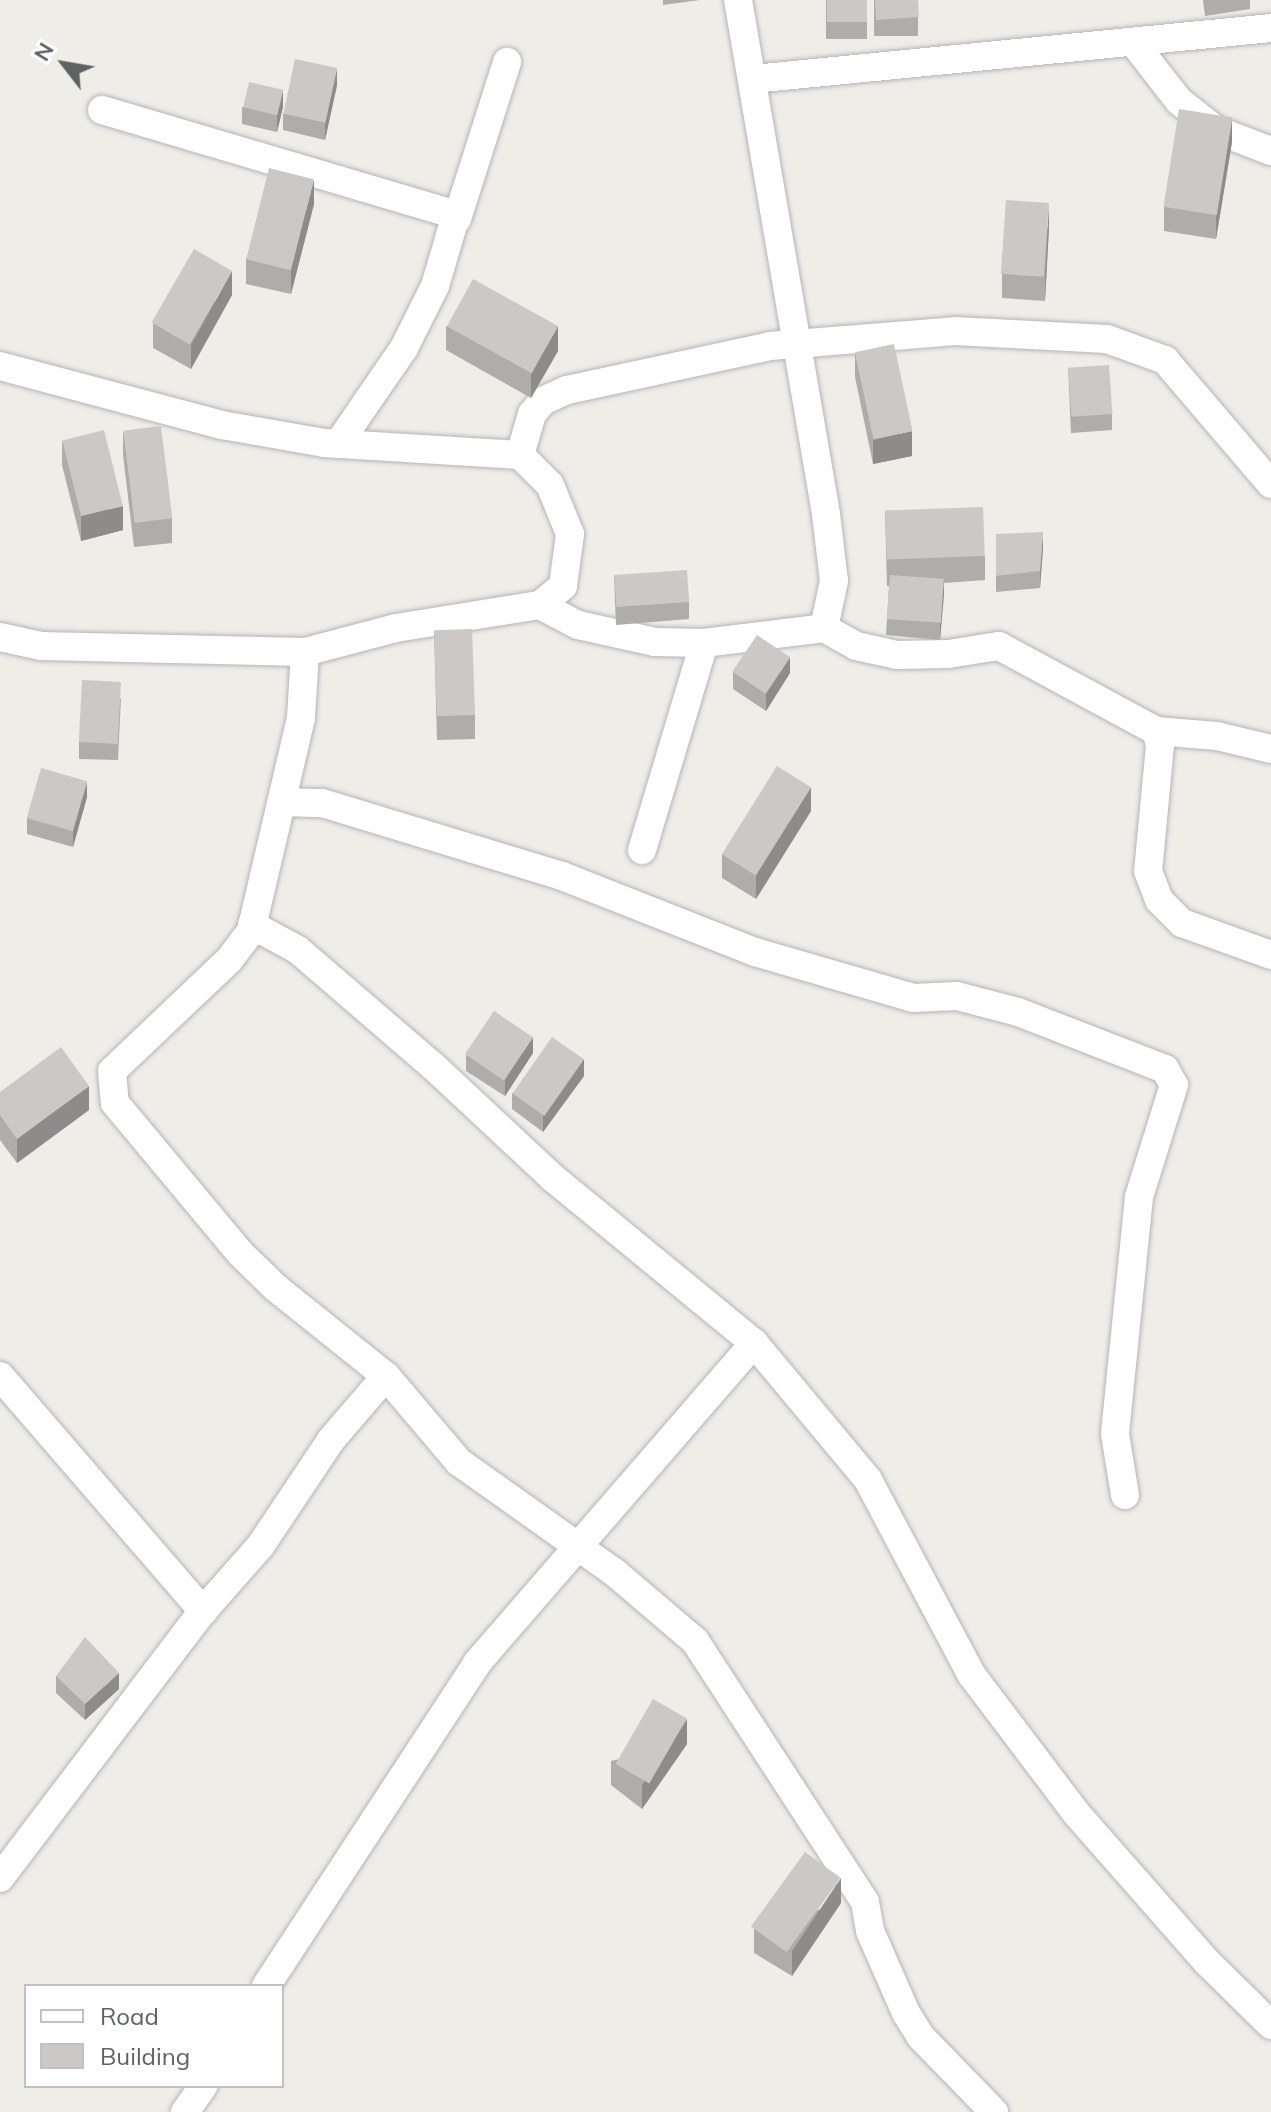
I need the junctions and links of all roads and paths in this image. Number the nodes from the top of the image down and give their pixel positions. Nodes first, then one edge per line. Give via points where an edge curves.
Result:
1 (738, 0) edge
2 (1271, 28) edge
3 (1133, 42) junction
4 (507, 62) dead end
5 (753, 79) junction
6 (102, 110) dead end
7 (1271, 151) edge
8 (457, 219) junction
9 (801, 344) junction
10 (0, 366) edge
11 (338, 444) junction
12 (520, 455) junction
13 (1271, 484) edge
14 (540, 605) junction
15 (824, 628) junction
16 (0, 637) edge
17 (704, 643) junction
18 (305, 652) junction
19 (1156, 731) junction
20 (1271, 749) edge
21 (284, 802) junction
22 (642, 850) dead end
23 (252, 925) junction
24 (1271, 955) edge
25 (754, 1343) junction
26 (0, 1376) edge
27 (386, 1376) junction
28 (1125, 1495) dead end
29 (577, 1550) junction
30 (203, 1611) junction
31 (1, 1874) edge
32 (267, 1984) edge
33 (1271, 2025) edge
34 (202, 2088) edge
35 (185, 2112) edge
36 (994, 2112) edge

1 - 5 street
2 - 3 street
3 - 5 street
3 - 7 street via 1179,101 1216,130
4 - 8 street
5 - 9 street
6 - 8 street via 449,211
8 - 11 street via 435,286 404,348
9 - 12 street via 770,346 567,390 543,401 532,414
9 - 13 street via 955,331 1107,339 1136,347 1165,360
9 - 15 street via 834,581
10 - 11 street via 222,425
11 - 12 street
12 - 14 street via 550,485 570,534 563,586
14 - 17 street via 578,625 655,642
14 - 18 street via 396,628
15 - 17 street
15 - 19 street via 856,646 897,655 999,646
16 - 18 street via 41,646
17 - 22 street
18 - 21 street via 301,718
19 - 20 street via 1217,736
19 - 24 street via 1160,745 1148,871 1159,900 1182,923
21 - 23 street
21 - 28 street via 322,803 562,876 755,952 913,998 957,996 1018,1012 1165,1069 1174,1085 1139,1197 1115,1434
23 - 25 street via 298,950 553,1178
23 - 27 street via 229,960 112,1071 115,1103 240,1253 287,1298
25 - 29 street
25 - 33 street via 868,1480 971,1674 1047,1775 1132,1878
26 - 30 street
27 - 29 street via 459,1462
27 - 30 street via 331,1440 261,1545
29 - 32 street via 477,1663
29 - 36 street via 614,1572 695,1641 865,1902 870,1931 894,1993 921,2037
30 - 31 street
34 - 35 street

